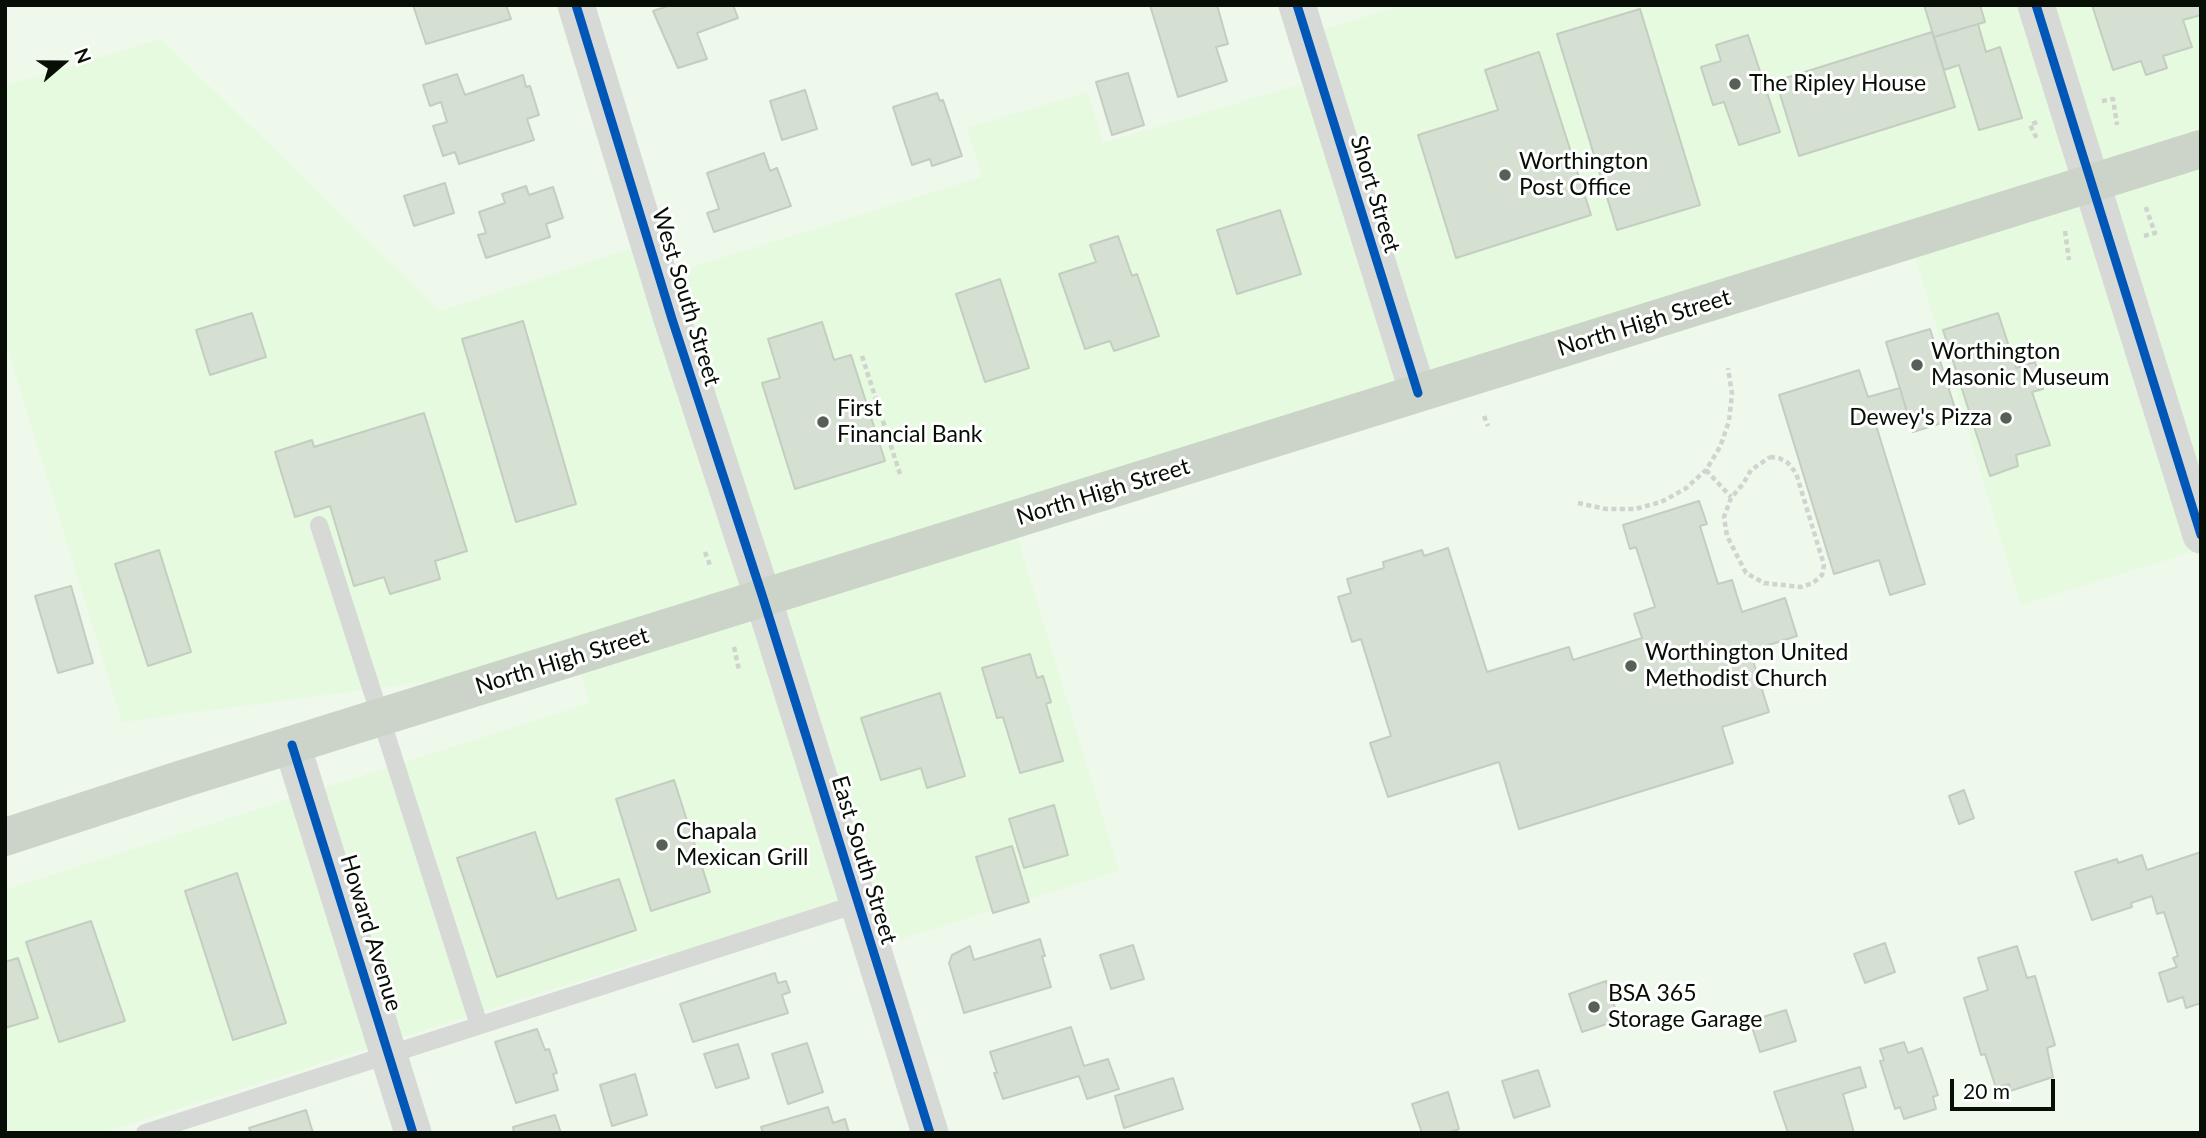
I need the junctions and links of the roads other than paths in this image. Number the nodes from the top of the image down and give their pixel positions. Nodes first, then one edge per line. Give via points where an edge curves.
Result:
1 (576, 5) edge
2 (1297, 5) edge
3 (2036, 5) edge
4 (2201, 149) edge
5 (2091, 183) junction
6 (1418, 393) junction
7 (319, 525) dead end
8 (2201, 535) edge
9 (763, 598) junction
10 (380, 718) junction
11 (292, 745) junction
12 (5, 837) edge
13 (857, 904) junction
14 (479, 1025) junction
15 (389, 1054) junction
16 (145, 1133) edge
17 (414, 1133) edge
18 (930, 1133) edge

1 - 9 street, West South Street
2 - 6 street, Short Street
3 - 5 street
4 - 5 main road, North High Street
5 - 6 main road, North High Street
5 - 8 street
6 - 9 main road, North High Street
7 - 10 lane
9 - 10 main road, North High Street
9 - 13 street, East South Street
10 - 11 main road, North High Street
10 - 14 lane
11 - 12 main road, North High Street
11 - 15 street, Howard Avenue
13 - 14 lane
13 - 18 street, East South Street
14 - 15 lane
15 - 16 lane
15 - 17 street, Howard Avenue

